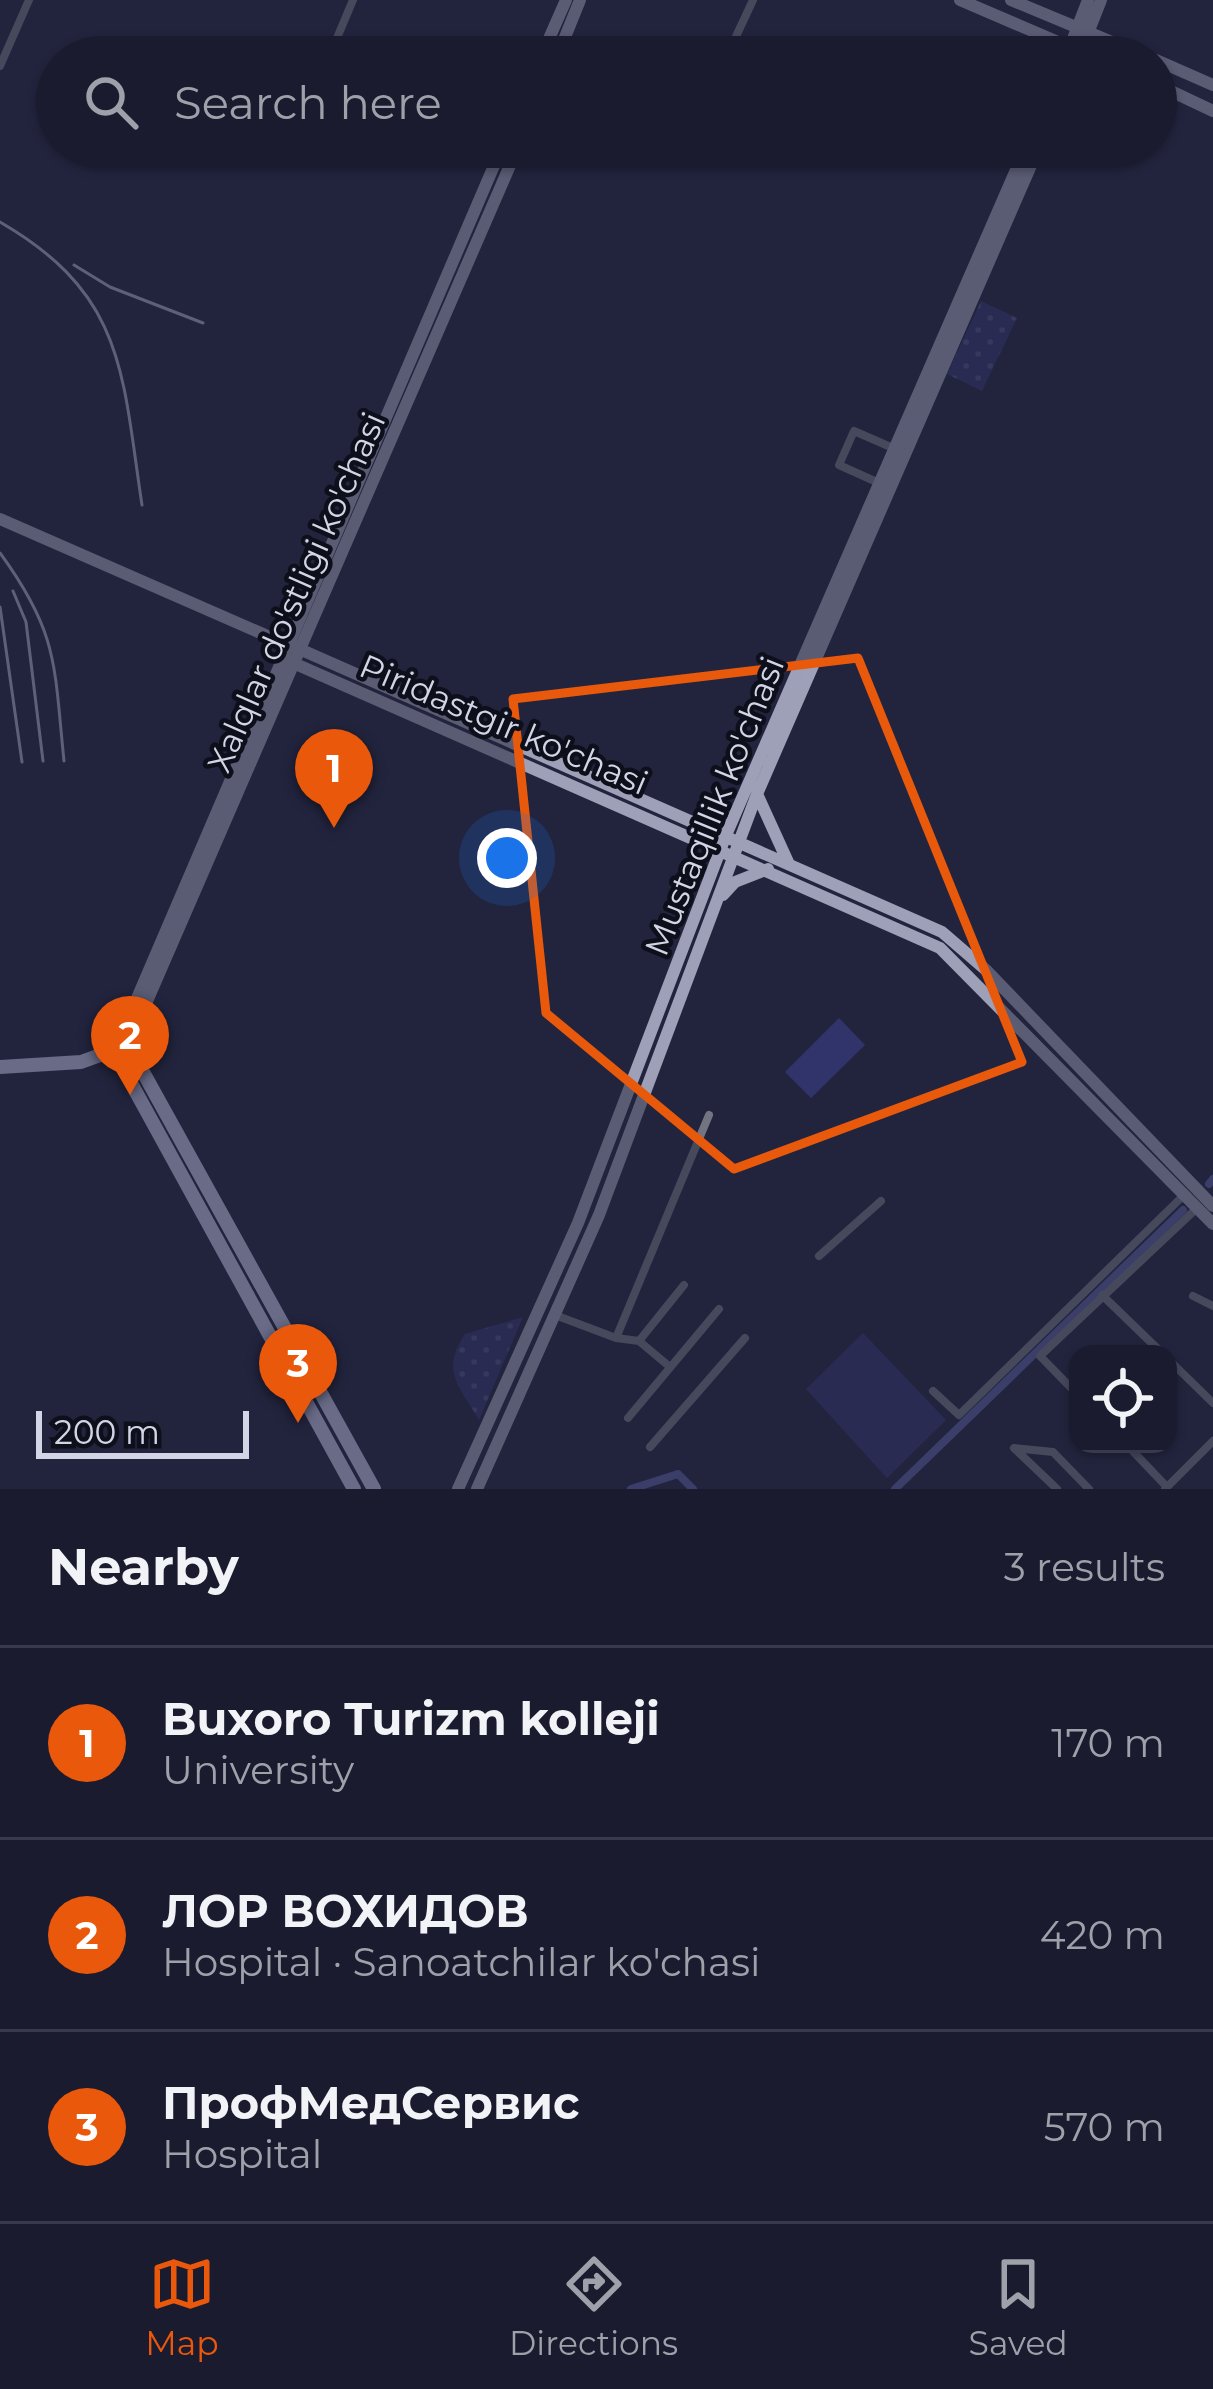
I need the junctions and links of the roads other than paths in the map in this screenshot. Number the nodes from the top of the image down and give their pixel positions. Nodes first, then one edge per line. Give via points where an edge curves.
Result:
1 (29, 0) edge
2 (353, 0) edge
3 (566, 0) edge
4 (580, 0) edge
5 (753, 0) edge
6 (960, 0) edge
7 (1011, 0) edge
8 (1088, 0) edge
9 (1101, 0) edge
10 (1083, 30) junction
11 (338, 36) edge
12 (551, 36) edge
13 (565, 36) edge
14 (736, 36) edge
15 (1038, 36) edge
16 (1082, 36) edge
17 (1097, 36) edge
18 (0, 66) edge
19 (1177, 70) edge
20 (1213, 86) edge
21 (1177, 94) edge
22 (1213, 111) edge
23 (493, 168) edge
24 (509, 168) edge
25 (1021, 168) edge
26 (1026, 168) edge
27 (1017, 183) junction
28 (940, 361) junction
29 (895, 448) junction
30 (879, 483) junction
31 (0, 519) edge
32 (852, 562) junction
33 (291, 652) junction
34 (788, 710) junction
35 (757, 794) junction
36 (730, 845) junction
37 (789, 863) junction
38 (768, 869) junction
39 (719, 901) junction
40 (981, 975) junction
41 (124, 1055) junction
42 (0, 1070) edge
43 (621, 1114) junction
44 (709, 1115) dead end
45 (636, 1120) junction
46 (1189, 1190) junction
47 (880, 1201) dead end
48 (1213, 1206) edge
49 (1197, 1208) junction
50 (1213, 1224) edge
51 (819, 1256) dead end
52 (685, 1285) dead end
53 (1102, 1295) junction
54 (1192, 1296) dead end
55 (544, 1300) junction
56 (1213, 1306) edge
57 (719, 1309) dead end
58 (557, 1311) junction
59 (616, 1338) junction
60 (745, 1339) dead end
61 (640, 1341) junction
62 (1154, 1345) edge
63 (670, 1367) junction
64 (1177, 1367) edge
65 (303, 1375) junction
66 (1069, 1386) edge
67 (933, 1390) dead end
68 (1213, 1402) edge
69 (628, 1418) dead end
70 (1213, 1441) edge
71 (650, 1447) dead end
72 (1134, 1453) edge
73 (1166, 1488) edge
74 (354, 1489) edge
75 (374, 1489) edge
76 (458, 1489) edge
77 (478, 1489) edge
78 (1057, 1489) edge
79 (1089, 1489) edge

1 - 18 street
2 - 11 street
3 - 12 main road
4 - 13 main road
5 - 14 street
6 - 15 main road
7 - 10 main road
8 - 10 main road
9 - 10 main road
10 - 16 main road
10 - 17 main road
19 - 20 main road
21 - 22 main road
23 - 33 main road, Xalqlar do'stligi ko'chasi
24 - 33 main road, Xalqlar do'stligi ko'chasi
25 - 27 main road, Mustaqillik ko'chasi
26 - 27 main road, Mustaqillik ko'chasi
27 - 28 main road, Mustaqillik ko'chasi
28 - 29 main road, Mustaqillik ko'chasi
28 - 32 main road, Mustaqillik ko'chasi
29 - 30 main road, Mustaqillik ko'chasi
29 - 30 street via 854,431 838,465
30 - 32 main road, Mustaqillik ko'chasi
31 - 33 main road, Piridastgir ko'chasi
32 - 34 main road, Mustaqillik ko'chasi
33 - 36 main road, Piridastgir ko'chasi
33 - 41 main road, Xalqlar do'stligi ko'chasi
34 - 35 main road, Mustaqillik ko'chasi
34 - 36 main road, Mustaqillik ko'chasi
35 - 36 main road, Mustaqillik ko'chasi
35 - 37 main road
36 - 37 main road, Piridastgir ko'chasi
36 - 38 main road, Piridastgir ko'chasi
36 - 39 main road, Mustaqillik ko'chasi
36 - 43 main road, Mustaqillik ko'chasi
37 - 40 main road, Piridastgir ko'chasi via 942,932
38 - 39 main road via 735,881
38 - 40 main road, Piridastgir ko'chasi via 917,936
39 - 45 main road, Mustaqillik ko'chasi
40 - 46 main road, Piridastgir ko'chasi
41 - 42 main road
41 - 65 main road
43 - 45 main road
43 - 55 main road, Mustaqillik ko'chasi
44 - 59 street
45 - 58 main road, Mustaqillik ko'chasi
46 - 48 main road, Piridastgir ko'chasi
46 - 49 main road, Piridastgir ko'chasi
46 - 67 street via 959,1415
47 - 51 street
49 - 50 main road, Piridastgir ko'chasi
49 - 53 street
52 - 61 street
53 - 62 street
53 - 66 street via 1040,1356
54 - 56 street
55 - 58 main road
55 - 76 main road, Mustaqillik ko'chasi
57 - 63 street
58 - 59 street
58 - 77 main road, Mustaqillik ko'chasi
59 - 61 street
60 - 71 street
61 - 63 street
63 - 69 street
64 - 68 street
65 - 74 main road
65 - 75 main road
70 - 73 street
72 - 73 street
78 - 79 street via 1014,1448 1053,1452

